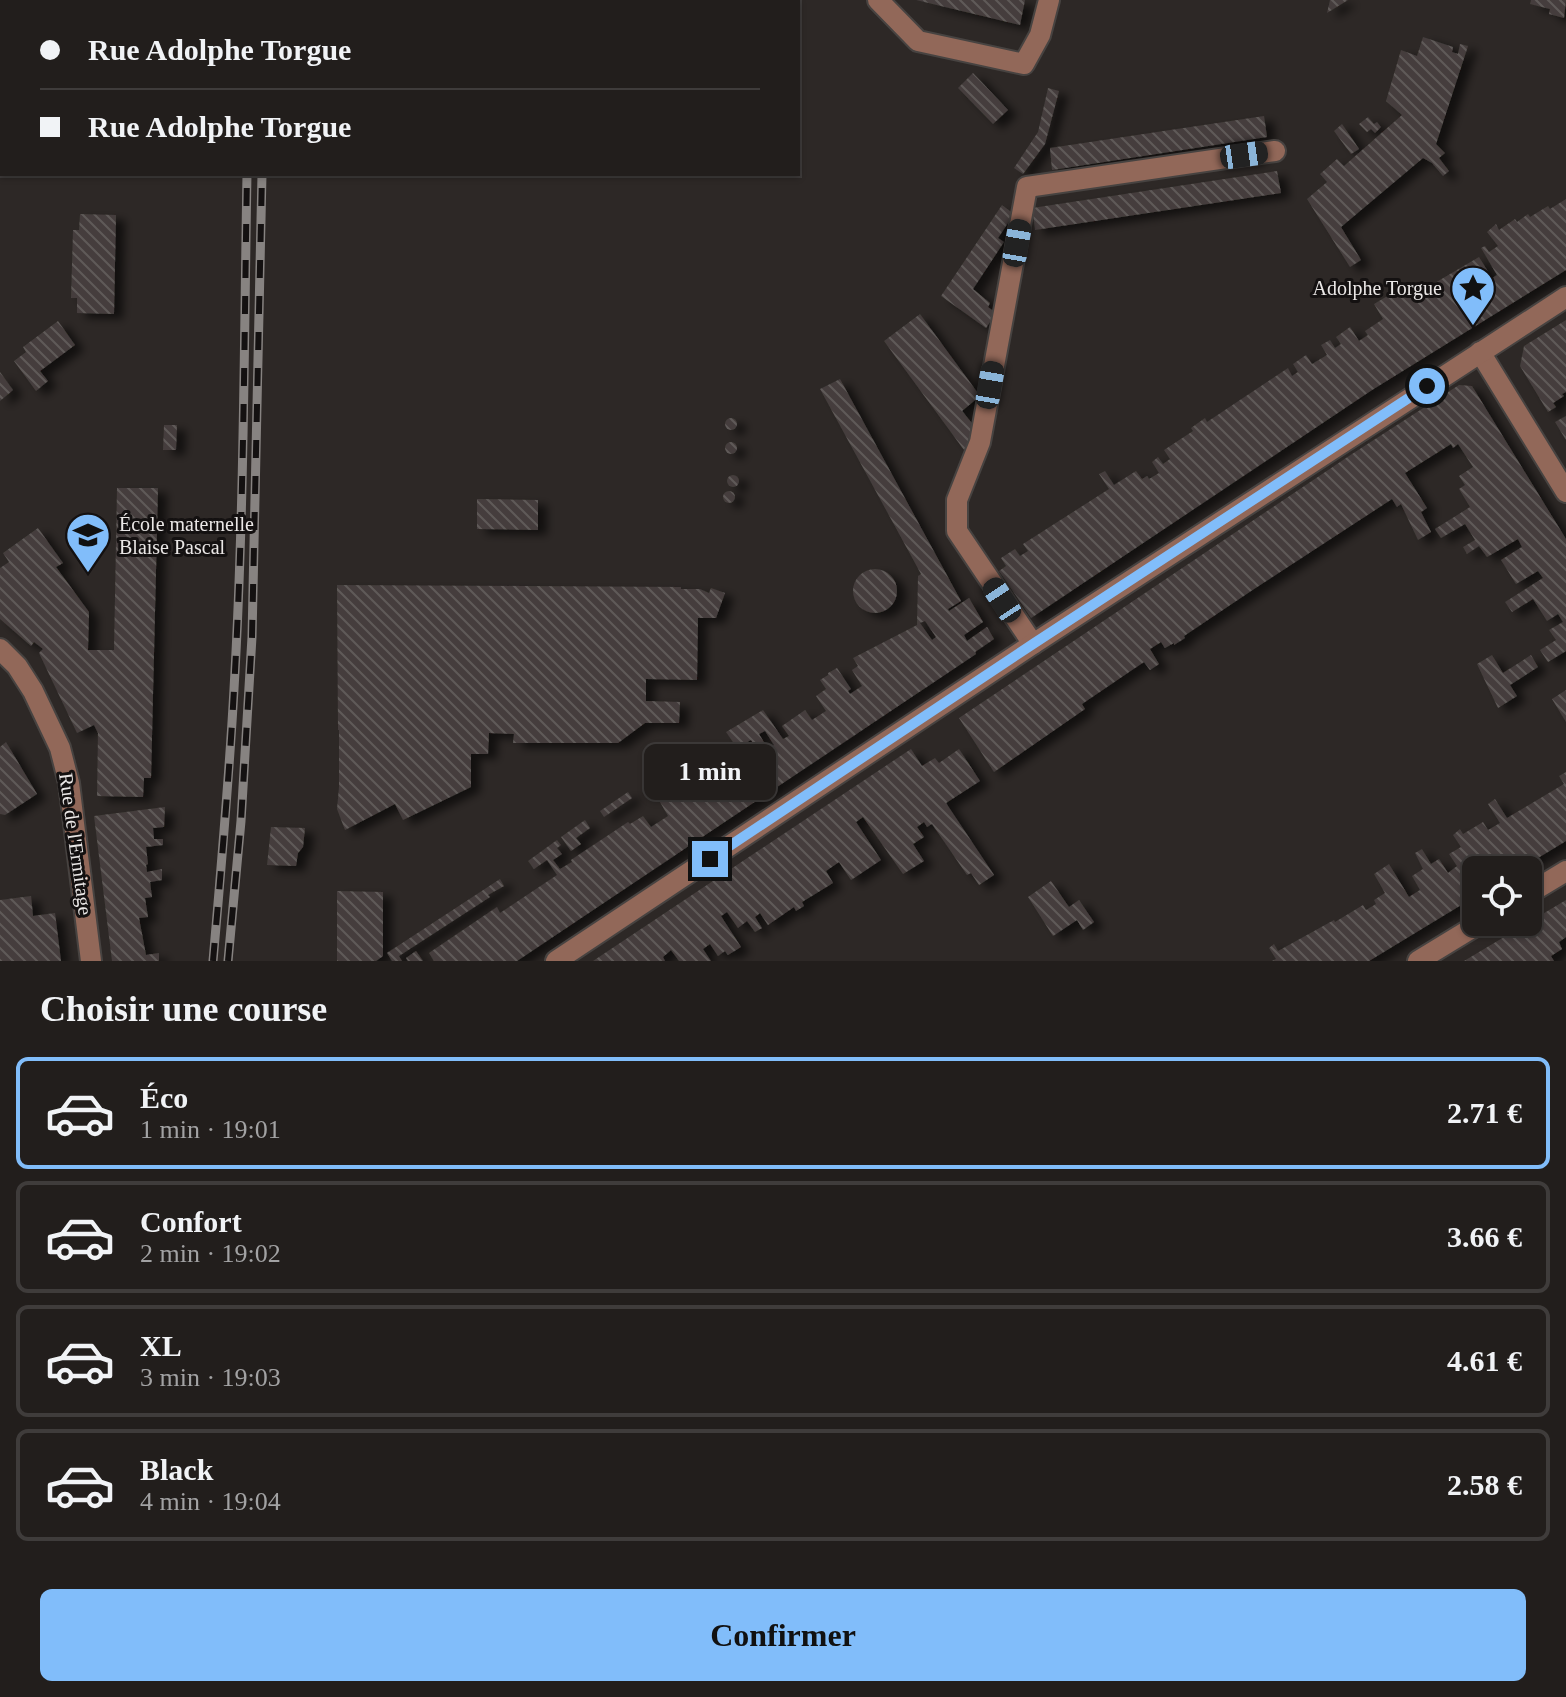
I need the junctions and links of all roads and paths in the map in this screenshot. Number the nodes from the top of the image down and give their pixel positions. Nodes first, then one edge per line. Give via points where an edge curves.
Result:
1 (878, 0) edge
2 (1049, 0) edge
3 (1275, 151) dead end
4 (1566, 297) edge
5 (1480, 352) junction
6 (1566, 492) edge
7 (1033, 644) junction
8 (0, 649) edge
9 (1566, 871) edge
10 (1542, 886) edge
11 (1462, 934) edge
12 (91, 961) edge
13 (556, 961) edge
14 (1418, 961) edge

1 - 2 street via 918,41 1024,64 1040,35
3 - 7 street via 1027,187 980,442 957,500 957,531
4 - 5 street
5 - 6 street
5 - 7 street
7 - 13 street
8 - 12 street, Rue de l'Ermitage via 33,691 60,748
9 - 10 street
11 - 14 street

